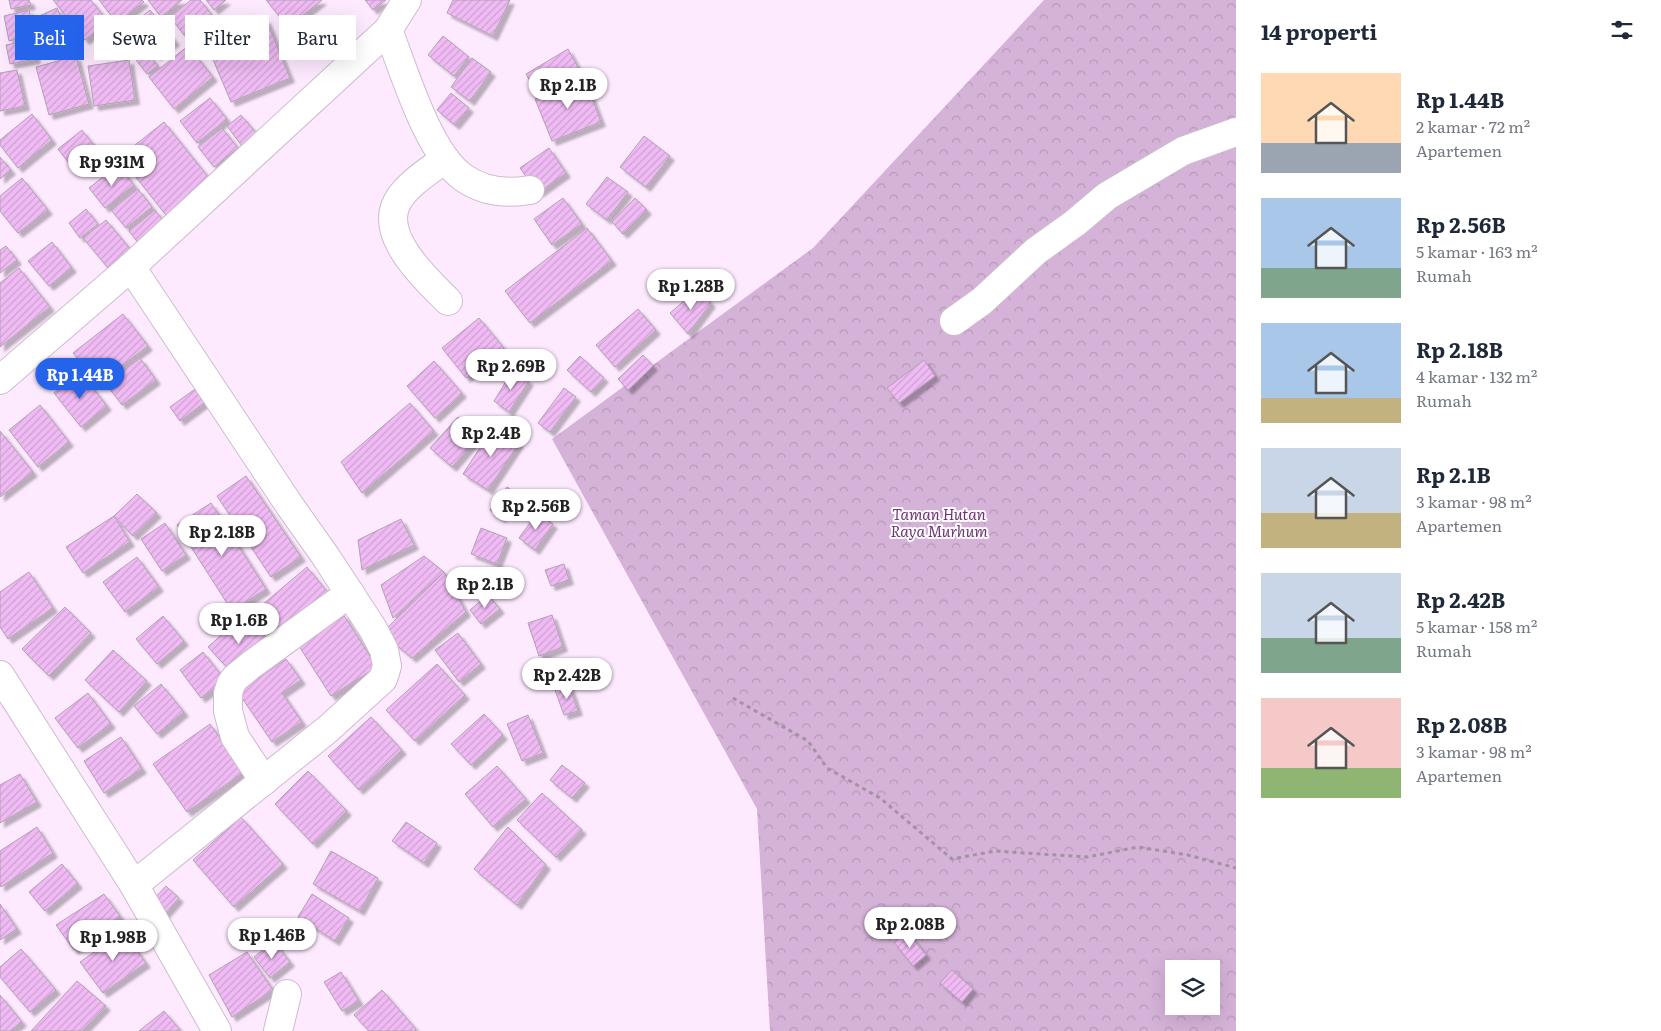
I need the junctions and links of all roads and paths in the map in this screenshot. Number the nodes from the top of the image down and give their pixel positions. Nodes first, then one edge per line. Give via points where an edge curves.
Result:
1 (407, 0) edge
2 (388, 30) junction
3 (1236, 132) edge
4 (445, 159) junction
5 (530, 190) dead end
6 (131, 267) junction
7 (448, 301) dead end
8 (954, 321) dead end
9 (0, 380) edge
10 (350, 593) junction
11 (0, 675) edge
12 (733, 698) dead end
13 (264, 781) junction
14 (1236, 868) edge
15 (134, 885) junction
16 (287, 994) dead end
17 (216, 1031) edge
18 (278, 1031) edge

1 - 2 street
2 - 4 street via 412,97
2 - 6 street
3 - 8 street via 1183,151 1108,196 1036,251
4 - 5 street via 463,178 478,186 498,192
4 - 7 street via 418,178 402,195 395,207 394,220 398,242 410,260
6 - 9 street
6 - 10 street
10 - 13 street via 384,650 387,666 383,679
10 - 13 street via 251,665 231,684 228,711 235,737
11 - 15 street
12 - 14 path via 808,741 827,768 880,798 952,859 995,850 1087,857 1138,847 1188,855
13 - 15 street
15 - 17 street
16 - 18 street

